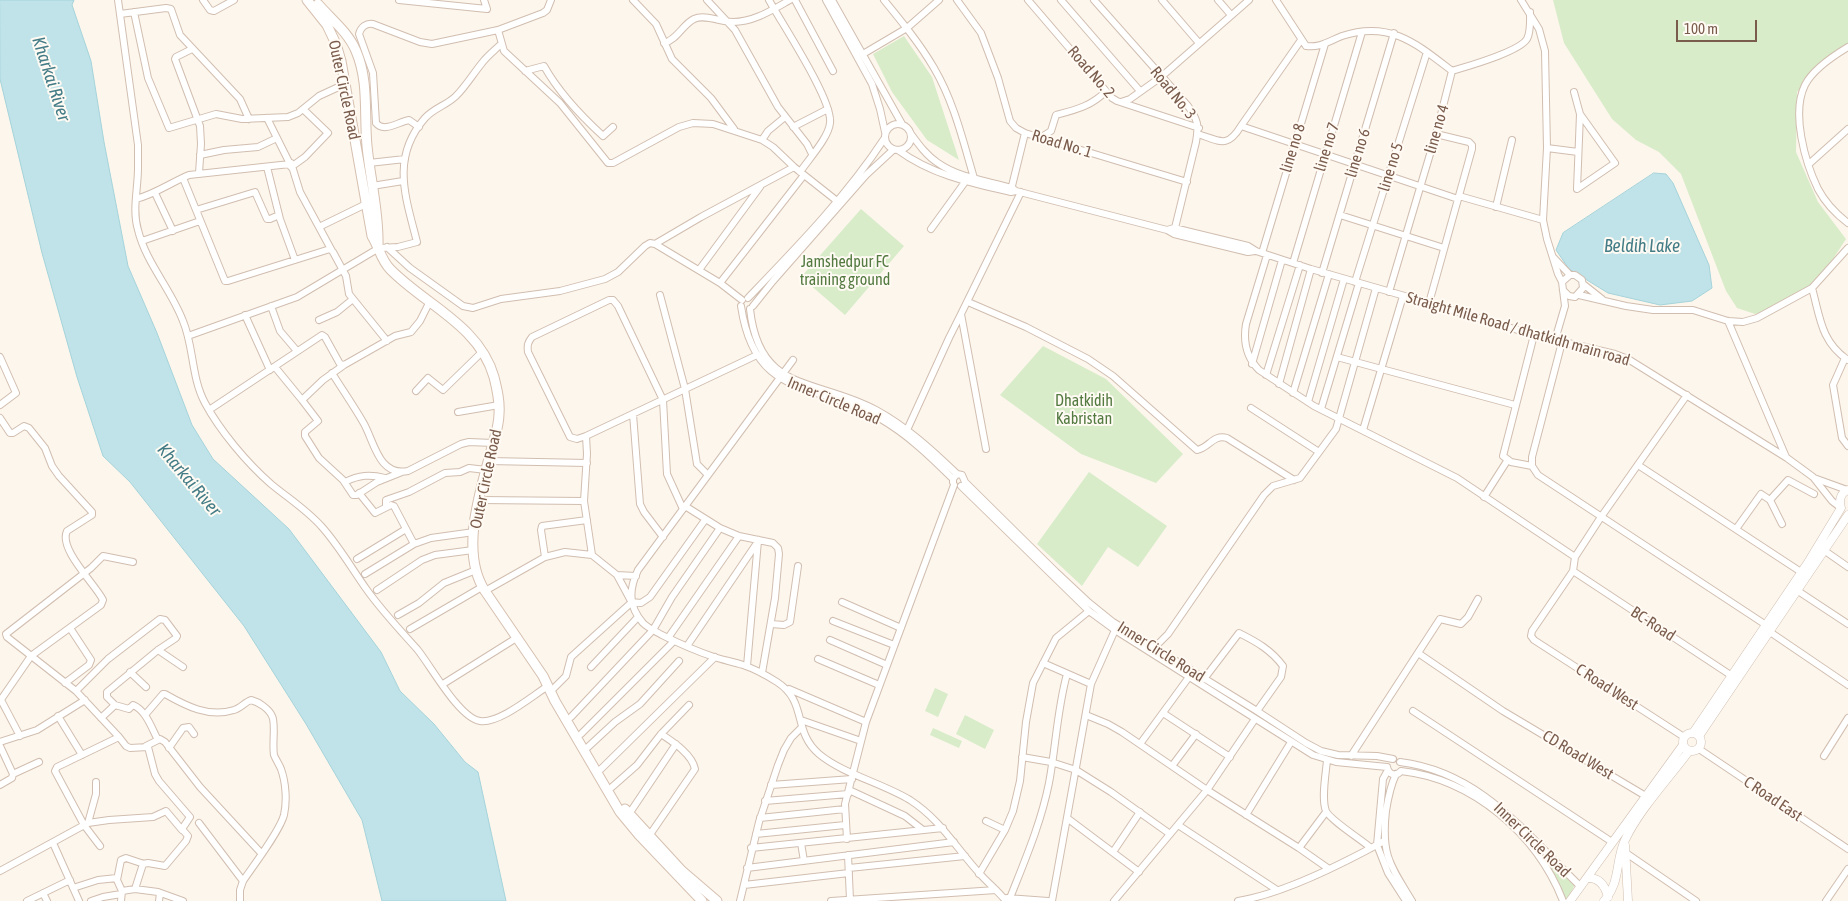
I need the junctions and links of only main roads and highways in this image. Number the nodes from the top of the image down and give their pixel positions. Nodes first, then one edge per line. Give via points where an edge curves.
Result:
1 (307, 0) edge
2 (314, 0) edge
3 (381, 247) junction
4 (550, 688) junction
5 (608, 786) junction
6 (702, 901) edge
7 (717, 901) edge

1 - 3 main road, Outer Circle Road via 327,24 341,61 372,236
2 - 3 main road, Outer Circle Road via 350,39 361,64 369,163
3 - 4 main road, Outer Circle Road via 390,270 459,325 487,358 499,396 499,415 474,532 476,570 484,589
4 - 5 main road, Outer Circle Road
4 - 5 main road via 571,717
5 - 6 main road via 629,823
5 - 7 main road via 649,836

